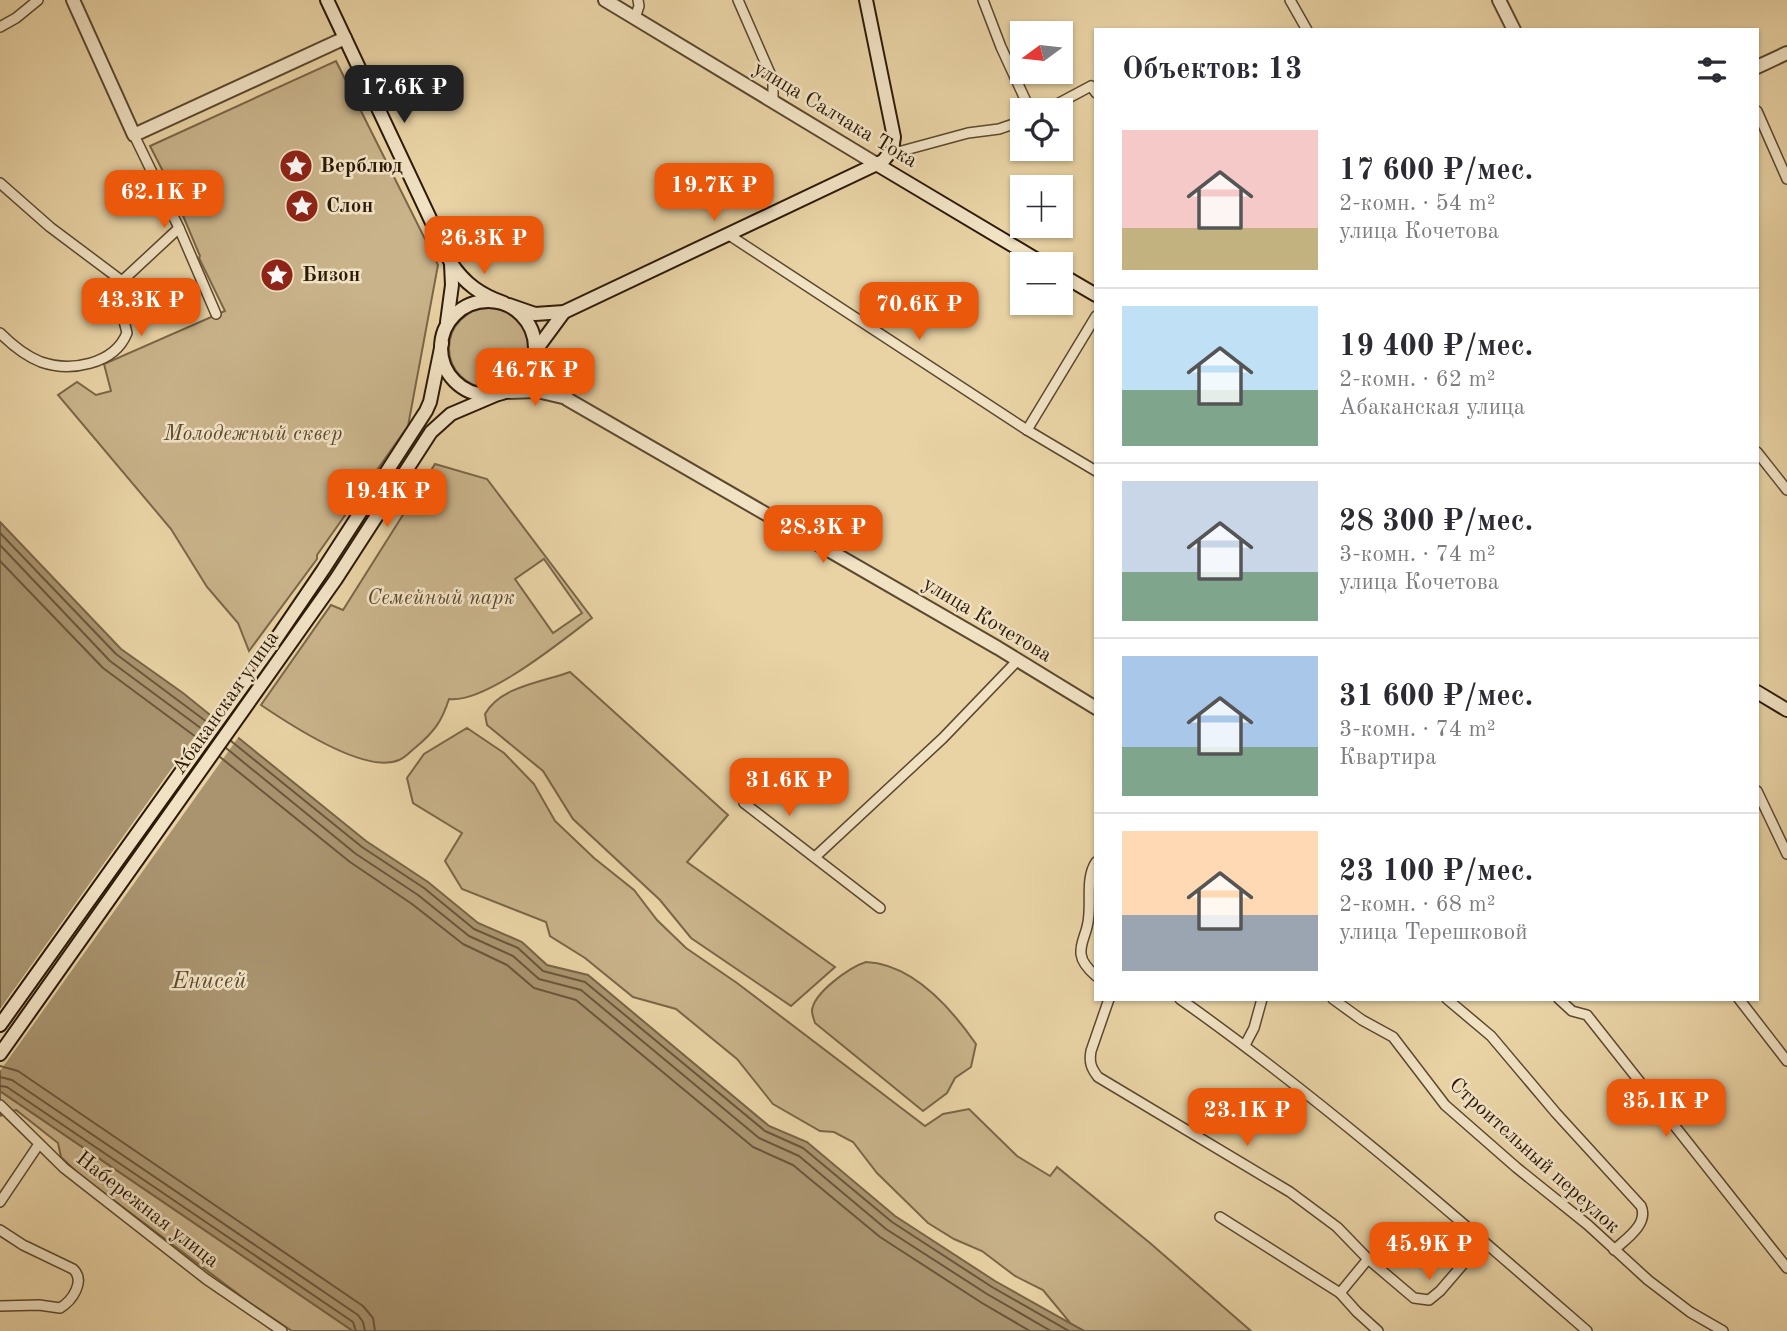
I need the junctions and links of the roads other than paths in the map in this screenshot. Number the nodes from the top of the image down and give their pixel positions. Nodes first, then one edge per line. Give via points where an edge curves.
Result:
1 (38, 0) edge
2 (73, 0) edge
3 (327, 0) edge
4 (605, 0) edge
5 (638, 0) edge
6 (738, 0) edge
7 (866, 0) edge
8 (984, 0) edge
9 (1290, 0) edge
10 (1499, 0) edge
11 (635, 18) junction
12 (0, 27) edge
13 (1306, 28) edge
14 (1513, 28) edge
15 (345, 38) junction
16 (1787, 53) edge
17 (1759, 66) edge
18 (1094, 90) edge
19 (1024, 98) edge
20 (1068, 98) edge
21 (772, 101) junction
22 (1759, 116) edge
23 (1010, 126) edge
24 (134, 135) junction
25 (892, 150) junction
26 (878, 165) junction
27 (1787, 179) edge
28 (0, 183) edge
29 (179, 228) junction
30 (729, 235) junction
31 (1024, 252) edge
32 (451, 263) junction
33 (122, 281) junction
34 (1073, 282) edge
35 (1094, 294) edge
36 (507, 304) junction
37 (564, 312) junction
38 (216, 314) dead end
39 (1094, 319) edge
40 (0, 333) edge
41 (442, 340) junction
42 (535, 352) junction
43 (501, 393) junction
44 (567, 398) junction
45 (1027, 430) junction
46 (1759, 455) edge
47 (1094, 470) edge
48 (1787, 490) edge
49 (1018, 660) junction
50 (1759, 696) edge
51 (1094, 707) edge
52 (1787, 710) edge
53 (1759, 795) edge
54 (744, 803) dead end
55 (1787, 855) edge
56 (815, 858) junction
57 (1094, 865) edge
58 (880, 908) dead end
59 (1094, 974) edge
60 (1109, 1001) edge
61 (1183, 1001) edge
62 (1261, 1001) edge
63 (1335, 1001) edge
64 (1449, 1001) edge
65 (1561, 1001) edge
66 (1741, 1001) edge
67 (0, 1024) edge
68 (1245, 1045) junction
69 (0, 1055) edge
70 (1787, 1061) edge
71 (0, 1105) edge
72 (39, 1144) junction
73 (0, 1202) edge
74 (1220, 1217) dead end
75 (0, 1230) edge
76 (1483, 1241) junction
77 (1614, 1250) junction
78 (1368, 1259) junction
79 (1787, 1268) edge
80 (1340, 1293) junction
81 (0, 1306) edge
82 (282, 1331) edge
83 (1378, 1331) edge
84 (1587, 1331) edge
85 (1723, 1331) edge

1 - 12 street
2 - 24 main road
3 - 15 main road
4 - 11 main road, улица Салчака Тока
5 - 11 street
6 - 21 street via 773,80
7 - 25 main road via 893,131
8 - 19 street
9 - 13 street
10 - 14 main road
11 - 21 main road, улица Салчака Тока
15 - 24 main road
15 - 32 main road
16 - 17 main road
18 - 20 street via 1091,86
21 - 26 main road, улица Салчака Тока
22 - 27 street
23 - 25 street
24 - 29 street
25 - 26 main road
26 - 30 main road
26 - 31 main road, улица Салчака Тока
28 - 33 street
29 - 33 street
29 - 38 street
30 - 37 main road
30 - 45 street
32 - 36 main road via 473,288
32 - 41 main road via 451,300
33 - 40 street via 120,305 128,328 126,338 107,356 83,365 55,366 38,361
34 - 35 main road
36 - 37 main road via 535,314
36 - 41 main road via 489,300 466,306 453,317
36 - 42 main road via 529,324
37 - 42 main road
39 - 45 street
41 - 43 main road via 443,360 455,381 475,393
41 - 67 main road, Абаканская улица via 426,411 265,654
42 - 43 main road via 523,380
42 - 44 main road, улица Кочетова via 550,381
43 - 44 main road, улица Кочетова via 537,391
43 - 69 main road, Абаканская улица via 461,408 437,425 278,663
44 - 49 main road, улица Кочетова
45 - 47 street
46 - 48 street
49 - 51 main road, улица Кочетова
49 - 56 street
50 - 52 main road
53 - 55 street
54 - 56 street
56 - 58 street
57 - 59 street via 1080,951
60 - 78 street via 1090,1060 1098,1077 1290,1192 1337,1227
61 - 68 street
62 - 68 street
63 - 77 street, Строительный переулок via 1388,1033 1445,1105
64 - 77 street via 1491,1036 1641,1206 1641,1222
65 - 79 street via 1572,1011 1587,1015
66 - 70 street
68 - 76 street
71 - 72 street, Набережная улица
72 - 73 street
72 - 82 street, Набережная улица via 206,1279
74 - 80 street
75 - 81 street via 73,1269 80,1280 60,1308
76 - 78 street via 1429,1300 1414,1298
76 - 84 street
77 - 85 street, Строительный переулок via 1679,1304
78 - 80 street
80 - 83 street

